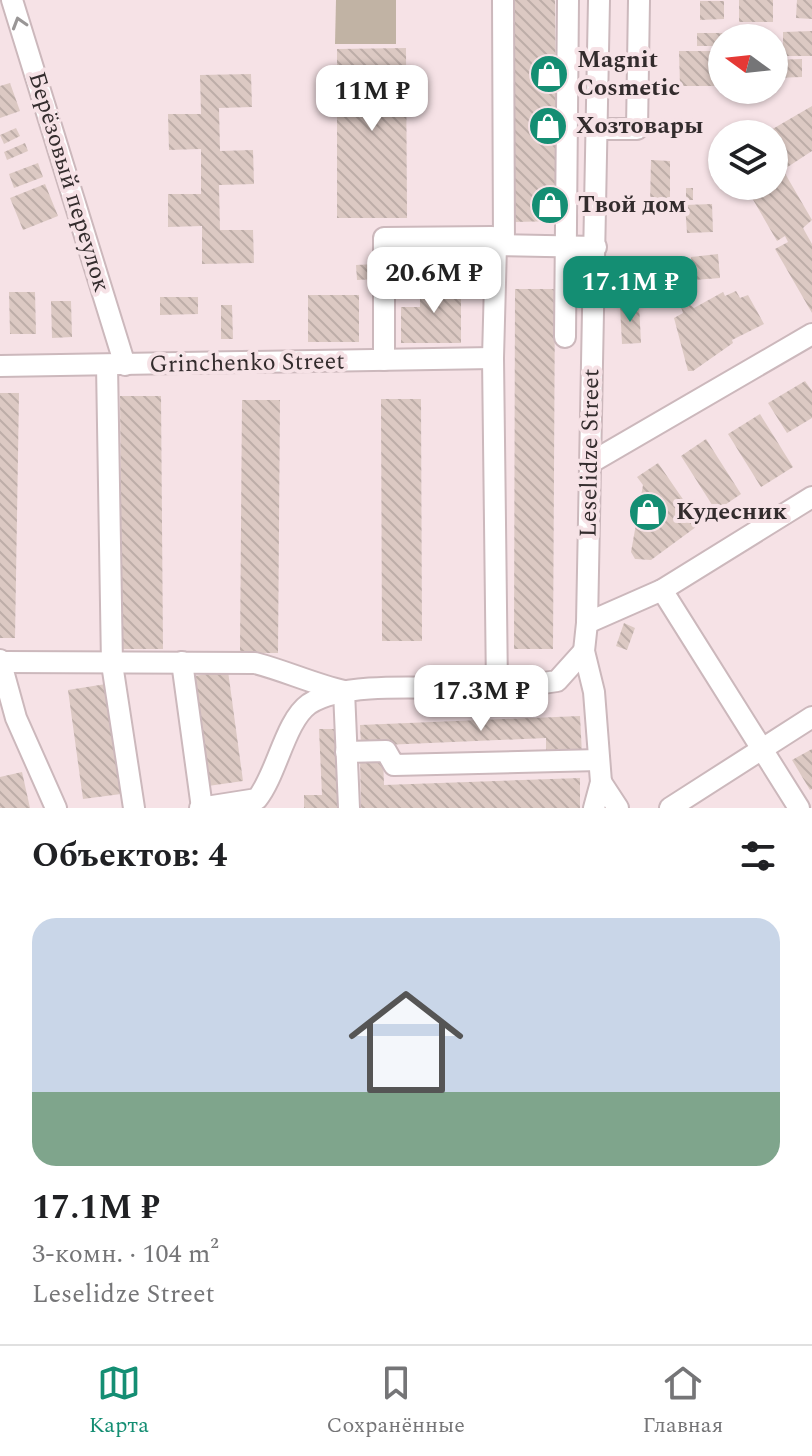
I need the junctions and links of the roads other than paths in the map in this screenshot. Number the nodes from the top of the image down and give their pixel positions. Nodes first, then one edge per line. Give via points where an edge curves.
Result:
1 (12, 0) edge
2 (503, 0) edge
3 (568, 0) edge
4 (599, 0) edge
5 (639, 0) edge
6 (597, 129) junction
7 (500, 245) junction
8 (565, 245) junction
9 (596, 247) junction
10 (812, 334) edge
11 (565, 337) dead end
12 (493, 358) junction
13 (384, 360) junction
14 (116, 365) junction
15 (0, 366) edge
16 (590, 463) junction
17 (812, 497) edge
18 (662, 590) junction
19 (587, 623) junction
20 (584, 651) junction
21 (1, 661) edge
22 (182, 662) junction
23 (112, 664) junction
24 (497, 688) junction
25 (344, 691) junction
26 (812, 717) edge
27 (16, 718) junction
28 (0, 735) edge
29 (761, 748) junction
30 (346, 752) junction
31 (599, 760) junction
32 (601, 782) junction
33 (260, 804) edge
34 (56, 808) edge
35 (134, 808) edge
36 (201, 808) edge
37 (349, 808) edge
38 (594, 808) edge
39 (618, 808) edge
40 (670, 808) edge
41 (799, 808) edge

14 -> 1 street, Берёзовый переулок
2 - 7 street
3 - 8 street
4 - 6 street, Leselidze Street
5 - 6 street via 637,129
6 - 9 street, Leselidze Street
7 - 8 street
7 - 12 street
7 - 13 street via 492,237 384,238
8 - 9 street
8 - 11 street
9 - 16 street, Leselidze Street
10 - 16 street
12 - 13 street, Grinchenko Street
12 - 24 street
13 - 14 street, Grinchenko Street
14 - 15 street, Grinchenko Street
14 - 23 street, Берёзовый переулок
16 - 19 street, Leselidze Street
17 - 18 street
18 - 19 street
18 - 29 street
19 - 20 street, Leselidze Street
20 - 24 street via 557,681
20 - 31 street, Leselidze Street via 594,692
21 - 23 street
21 - 27 street
22 - 23 street
22 - 25 street via 255,663
22 - 36 street
23 - 35 street, Берёзовый переулок
24 - 25 street
25 - 30 street
25 - 33 street via 308,705 294,723
26 - 29 street
27 - 28 street
27 - 34 street
29 - 40 street
29 - 41 street
30 - 31 street via 386,751 394,765
30 - 37 street
31 - 32 street, Leselidze Street
32 - 38 street, Leselidze Street
32 - 39 street
33 - 36 street

